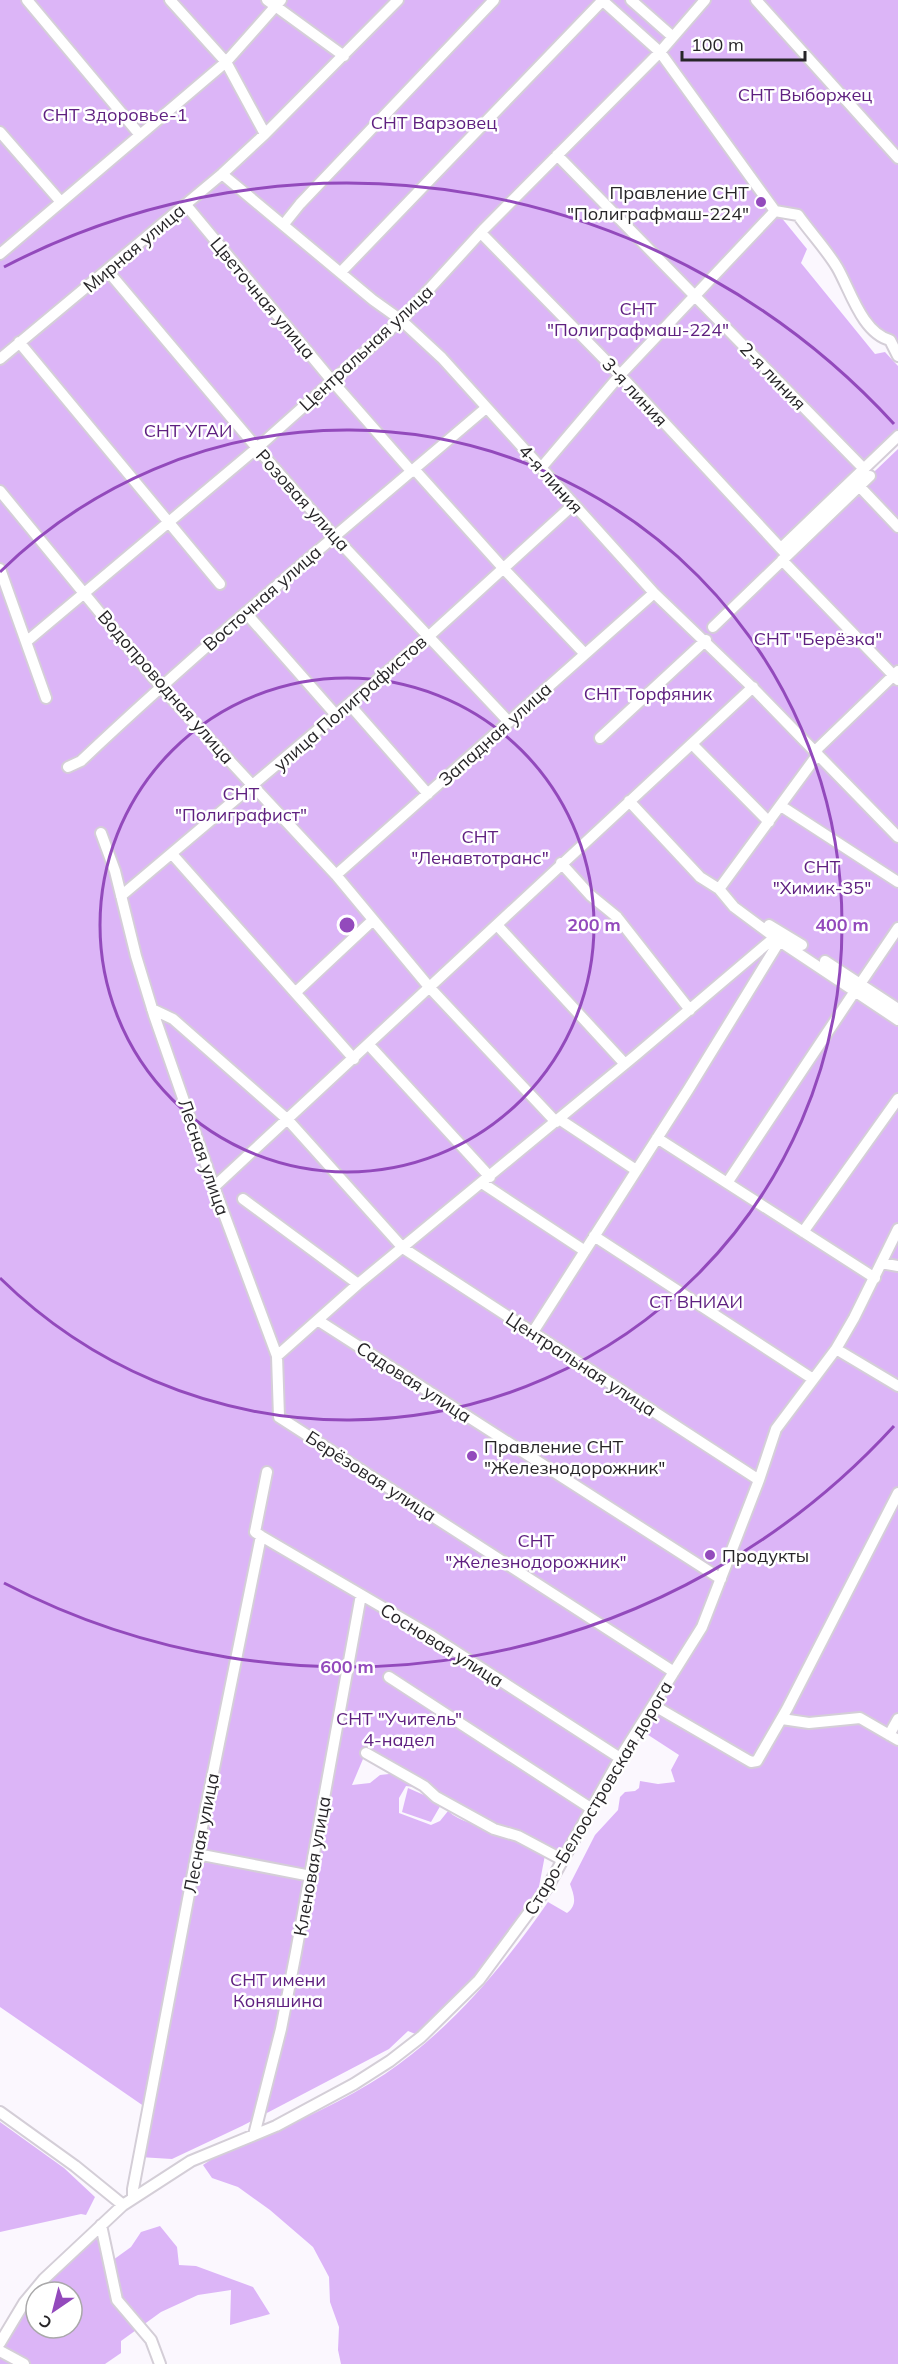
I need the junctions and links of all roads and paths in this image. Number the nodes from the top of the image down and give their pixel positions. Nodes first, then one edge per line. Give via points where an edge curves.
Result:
1 (27, 0) edge
2 (170, 0) edge
3 (398, 0) edge
4 (494, 0) edge
5 (603, 0) edge
6 (631, 0) edge
7 (705, 0) edge
8 (756, 0) edge
9 (275, 2) edge
10 (673, 37) junction
11 (660, 52) junction
12 (344, 56) junction
13 (226, 62) junction
14 (0, 132) edge
15 (265, 134) junction
16 (140, 135) junction
17 (557, 155) junction
18 (898, 158) edge
19 (222, 174) junction
20 (61, 202) junction
21 (186, 205) junction
22 (775, 211) junction
23 (284, 224) junction
24 (481, 233) junction
25 (0, 254) edge
26 (107, 270) junction
27 (341, 272) junction
28 (694, 296) junction
29 (401, 320) junction
30 (894, 336) edge
31 (20, 342) junction
32 (898, 356) edge
33 (0, 359) edge
34 (620, 375) junction
35 (333, 382) junction
36 (486, 408) junction
37 (898, 436) edge
38 (256, 448) junction
39 (541, 468) junction
40 (413, 470) junction
41 (867, 472) junction
42 (859, 486) junction
43 (0, 491) edge
44 (574, 504) junction
45 (167, 522) junction
46 (898, 527) edge
47 (334, 536) junction
48 (784, 554) junction
49 (0, 568) edge
50 (503, 568) junction
51 (220, 584) dead end
52 (84, 593) junction
53 (654, 593) junction
54 (246, 613) junction
55 (713, 627) dead end
56 (428, 637) junction
57 (704, 639) junction
58 (26, 642) junction
59 (585, 654) junction
60 (897, 675) edge
61 (161, 687) junction
62 (753, 687) junction
63 (46, 698) dead end
64 (349, 704) junction
65 (336, 715) junction
66 (509, 722) junction
67 (600, 738) dead end
68 (692, 744) junction
69 (817, 753) junction
70 (68, 767) dead end
71 (254, 785) junction
72 (428, 794) junction
73 (628, 801) junction
74 (781, 806) junction
75 (769, 822) junction
76 (101, 833) dead end
77 (898, 837) edge
78 (172, 854) junction
79 (561, 863) junction
80 (336, 875) junction
81 (898, 882) edge
82 (719, 889) junction
83 (121, 896) junction
84 (753, 915) dead end
85 (373, 920) junction
86 (497, 925) junction
87 (898, 928) edge
88 (778, 937) junction
89 (802, 945) dead end
90 (825, 961) dead end
91 (430, 988) junction
92 (858, 988) junction
93 (296, 992) junction
94 (152, 1009) junction
95 (898, 1009) edge
96 (690, 1010) junction
97 (898, 1020) edge
98 (369, 1045) junction
99 (354, 1059) junction
100 (625, 1064) junction
101 (898, 1099) edge
102 (288, 1120) junction
103 (558, 1120) junction
104 (657, 1138) junction
105 (636, 1170) junction
106 (486, 1180) junction
107 (727, 1183) junction
108 (214, 1187) junction
109 (243, 1199) dead end
110 (898, 1229) edge
111 (803, 1232) junction
112 (594, 1236) junction
113 (404, 1248) junction
114 (585, 1251) junction
115 (881, 1263) junction
116 (898, 1266) edge
117 (875, 1278) junction
118 (358, 1284) junction
119 (319, 1321) junction
120 (532, 1332) junction
121 (836, 1349) junction
122 (278, 1356) junction
123 (813, 1379) junction
124 (898, 1386) edge
125 (279, 1417) joint
126 (267, 1472) dead end
127 (759, 1480) junction
128 (898, 1493) edge
129 (261, 1536) junction
130 (722, 1579) junction
131 (361, 1595) junction
132 (674, 1672) junction
133 (389, 1677) dead end
134 (653, 1705) junction
135 (782, 1719) junction
136 (898, 1719) edge
137 (894, 1738) edge
138 (366, 1753) dead end
139 (620, 1758) junction
140 (592, 1809) junction
141 (197, 1854) junction
142 (563, 1860) junction
143 (311, 1876) junction
144 (0, 2112) edge
145 (254, 2135) junction
146 (133, 2198) junction
147 (123, 2205) junction
148 (101, 2225) junction
149 (0, 2343) edge
150 (0, 2351) edge
151 (24, 2364) edge
152 (160, 2364) edge

1 - 16 street
2 - 13 street
3 - 12 street, Мирная улица
4 - 23 street
5 - 11 street
5 - 27 street
6 - 10 street
7 - 10 street, Центральная улица
8 - 18 street
9 - 12 street
9 - 13 street
10 - 11 street, Центральная улица
11 - 17 street, Центральная улица
11 - 22 street
12 - 15 street, Мирная улица
13 - 15 street
13 - 16 street
14 - 20 street
15 - 19 street, Мирная улица
16 - 20 street
17 - 24 street, Центральная улица
17 - 28 street, 2-я линия
19 - 21 street, Мирная улица
19 - 23 street, 4-я линия
20 - 25 street
21 - 26 street, Мирная улица
21 - 35 street, Цветочная улица
22 - 28 street
22 - 30 street via 798,215 836,266 876,334
23 - 27 street, 4-я линия
24 - 29 street, Центральная улица
24 - 34 street, 3-я линия
26 - 31 street, Мирная улица
26 - 38 street, Розовая улица
27 - 29 street, 4-я линия
28 - 34 street
28 - 41 street, 2-я линия
29 - 35 street, Центральная улица
29 - 36 street, 4-я линия via 442,358
30 - 32 street
31 - 33 street, Мирная улица
31 - 45 street
34 - 39 street
34 - 48 street, 3-я линия
35 - 38 street, Центральная улица
35 - 40 street, Цветочная улица
36 - 39 street, 4-я линия
36 - 40 street, Восточная улица
37 - 41 street
38 - 45 street, Центральная улица
38 - 47 street, Розовая улица
39 - 44 street, 4-я линия
40 - 47 street, Восточная улица
40 - 50 street
41 - 42 street
41 - 48 street
42 - 46 street
42 - 48 street
43 - 52 street, Водопроводная улица
44 - 50 street, улица Полиграфистов
44 - 53 street, 4-я линия
45 - 51 street
45 - 52 street, Центральная улица
47 - 54 street, Восточная улица
47 - 56 street, Розовая улица
48 - 55 street
48 - 60 street, 3-я линия
49 - 58 street
50 - 56 street, улица Полиграфистов
50 - 59 street
52 - 58 street, Центральная улица
52 - 61 street, Водопроводная улица
53 - 57 street, 4-я линия
53 - 59 street, Западная улица
54 - 61 street, Восточная улица
54 - 65 street
56 - 64 street, улица Полиграфистов
56 - 66 street, Розовая улица
57 - 62 street, 4-я линия
57 - 67 street
58 - 63 street
59 - 66 street, Западная улица
60 - 69 street
61 - 70 street, Восточная улица via 81,761
61 - 71 street, Водопроводная улица
62 - 68 street
62 - 69 street, 4-я линия
64 - 65 street, улица Полиграфистов
64 - 72 street
65 - 71 street, улица Полиграфистов
66 - 72 street, Западная улица
68 - 73 street
68 - 75 street
69 - 74 street
69 - 77 street, 4-я линия
71 - 78 street, улица Полиграфистов
71 - 80 street, Водопроводная улица
72 - 80 street, Западная улица
73 - 79 street
73 - 82 street via 700,877
74 - 75 street
74 - 81 street
75 - 82 street
76 - 83 street, Лесная улица
78 - 83 street, улица Полиграфистов
78 - 93 street
79 - 86 street
79 - 96 street via 617,917
80 - 85 street, Водопроводная улица
82 - 88 street via 734,907
83 - 94 street, Лесная улица
84 - 88 street
85 - 91 street, Водопроводная улица
85 - 93 street
86 - 91 street
86 - 100 street
87 - 92 street
88 - 89 street
88 - 92 street
88 - 96 street
88 - 104 street
90 - 92 street
91 - 98 street
91 - 103 street, Водопроводная улица
92 - 95 street
92 - 97 street
92 - 107 street
93 - 99 street
94 - 102 street, Центральная улица via 173,1019
94 - 108 street, Лесная улица
96 - 100 street
98 - 99 street
98 - 106 street
99 - 102 street
100 - 103 street
101 - 111 street
102 - 108 street
102 - 113 street, Центральная улица
103 - 105 street, Водопроводная улица
103 - 106 street
104 - 105 street
104 - 107 street
105 - 112 street
106 - 113 street
106 - 114 street
107 - 111 street
108 - 122 street, Лесная улица
109 - 118 street
110 - 115 street, Старо-Белоостровская дорога
111 - 117 street
112 - 114 street
112 - 123 street
113 - 118 street
113 - 120 street, Центральная улица
114 - 120 street
115 - 116 street
115 - 117 street, Старо-Белоостровская дорога
117 - 121 street, Старо-Белоостровская дорога
118 - 119 street
119 - 122 street
119 - 130 street, Садовая улица
120 - 127 street, Центральная улица
121 - 123 street, Старо-Белоостровская дорога
121 - 124 street
122 - 125 street, Лесная улица
123 - 127 street, Старо-Белоостровская дорога via 776,1429
125 - 132 street, Берёзовая улица
126 - 129 street, Лесная улица via 255,1532
127 - 130 street, Старо-Белоостровская дорога
128 - 135 street
129 - 131 street, Сосновая улица
129 - 141 street, Лесная улица
130 - 132 street, Старо-Белоостровская дорога via 702,1627
131 - 139 street, Сосновая улица
131 - 143 street, Кленовая улица
132 - 134 street, Старо-Белоостровская дорога
133 - 140 street
134 - 135 street via 752,1762 758,1759
134 - 139 street, Старо-Белоостровская дорога
135 - 137 street via 809,1723 860,1718
136 - 137 street
138 - 142 street via 494,1829 518,1836
139 - 140 street, Старо-Белоостровская дорога
140 - 142 street, Старо-Белоостровская дорога
141 - 143 street
141 - 146 street, Лесная улица
142 - 145 street, Старо-Белоостровская дорога via 541,1897 479,1980 421,2037 354,2085
143 - 145 street, Кленовая улица via 281,2030
144 - 147 street
145 - 146 street, Старо-Белоостровская дорога via 191,2161
146 - 147 street, Старо-Белоостровская дорога
147 - 148 street, Старо-Белоостровская дорога
148 - 149 street, Старо-Белоостровская дорога via 44,2279
148 - 152 street via 117,2300 151,2340
150 - 151 street

